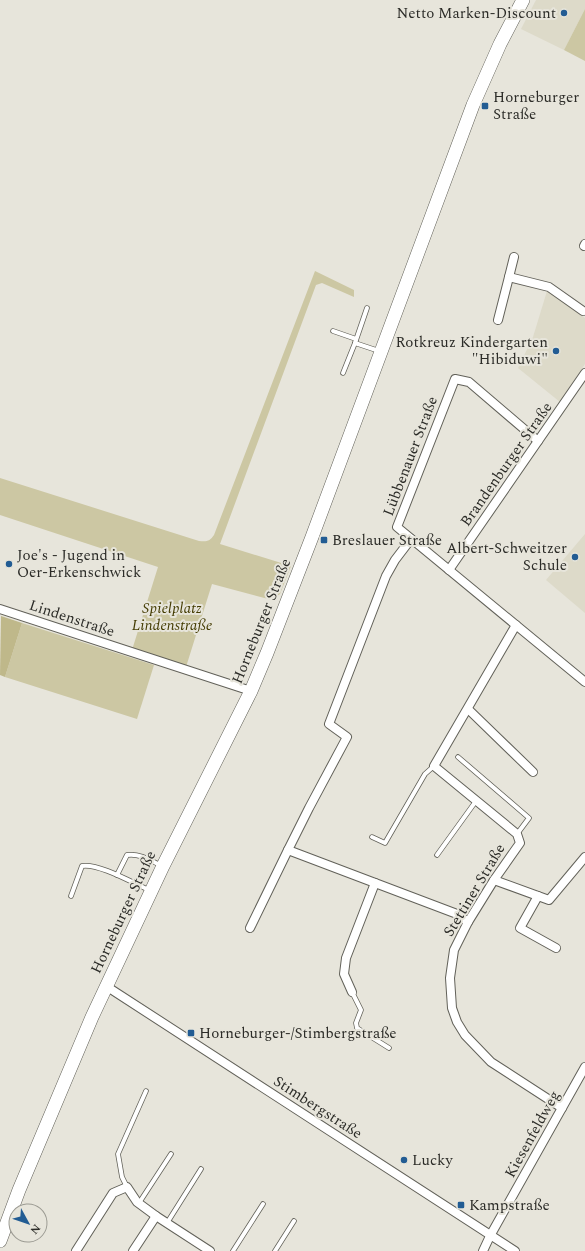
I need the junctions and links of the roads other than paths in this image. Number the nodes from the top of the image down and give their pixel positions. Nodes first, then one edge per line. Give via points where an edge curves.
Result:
1 (523, 0) edge
2 (514, 257) dead end
3 (509, 277) junction
4 (367, 308) dead end
5 (584, 310) edge
6 (498, 320) dead end
7 (333, 331) dead end
8 (355, 341) junction
9 (381, 352) junction
10 (343, 373) dead end
11 (585, 373) edge
12 (538, 441) junction
13 (411, 539) junction
14 (449, 570) junction
15 (0, 609) edge
16 (516, 625) junction
17 (585, 682) edge
18 (251, 691) junction
19 (468, 709) junction
20 (458, 758) dead end
21 (434, 766) junction
22 (532, 772) dead end
23 (476, 801) junction
24 (517, 834) junction
25 (372, 837) dead end
26 (288, 850) junction
27 (437, 855) dead end
28 (585, 857) edge
29 (163, 866) junction
30 (117, 875) junction
31 (494, 880) junction
32 (375, 883) junction
33 (151, 891) junction
34 (71, 896) dead end
35 (538, 896) junction
36 (468, 922) junction
37 (250, 928) dead end
38 (556, 948) dead end
39 (106, 986) junction
40 (352, 992) joint
41 (388, 1048) dead end
42 (585, 1067) edge
43 (146, 1091) dead end
44 (562, 1108) junction
45 (171, 1154) dead end
46 (201, 1169) dead end
47 (127, 1187) junction
48 (139, 1204) junction
49 (263, 1204) dead end
50 (156, 1216) junction
51 (294, 1221) dead end
52 (167, 1223) junction
53 (490, 1236) junction
54 (0, 1241) edge
55 (76, 1251) edge
56 (133, 1251) edge
57 (210, 1251) edge
58 (233, 1251) edge
59 (274, 1251) edge
60 (483, 1251) edge
61 (515, 1251) edge

1 - 9 main road, Horneburger Straße via 479,91
2 - 3 street
3 - 5 street via 549,287
3 - 6 street
4 - 8 lane
7 - 8 lane
8 - 9 lane
8 - 10 lane
9 - 18 main road, Horneburger Straße
11 - 12 street, Brandenburger Straße
12 - 13 street, Lübbenauer Straße via 469,382 455,379 397,527
12 - 14 street, Brandenburger Straße
13 - 14 street, Lübbenauer Straße
13 - 26 street via 386,576 329,724 347,737
14 - 16 street, Lübbenauer Straße
15 - 18 street, Lindenstraße
16 - 17 street, Lübbenauer Straße
16 - 19 street
18 - 29 main road, Horneburger Straße
19 - 21 street
19 - 22 street
20 - 24 lane via 529,818
21 - 23 street, Stettiner Straße
21 - 25 lane via 425,774 385,843
23 - 24 street, Stettiner Straße
23 - 27 lane
24 - 31 street, Stettiner Straße via 520,843
26 - 32 street
26 - 37 street
28 - 35 street via 548,900
29 - 30 lane via 132,854 127,855
29 - 33 main road, Horneburger Straße
30 - 33 lane
30 - 34 lane via 88,865 82,866
31 - 35 street
31 - 36 street, Stettiner Straße
32 - 36 street via 457,914
32 - 40 street via 346,958 344,974
33 - 39 main road, Horneburger Straße
35 - 38 street via 520,928
36 - 44 street, Stettiner Straße via 454,950 451,971 452,1008 457,1022 465,1035 491,1062
39 - 53 street, Stimbergstraße
39 - 54 main road, Horneburger Straße via 73,1059
40 - 41 lane via 361,1010 356,1023 357,1028
42 - 44 street, Kiesenfeldweg
43 - 47 lane via 118,1154 122,1177
44 - 53 street, Kiesenfeldweg
45 - 48 lane
46 - 52 lane
47 - 48 street
47 - 55 street via 113,1193
48 - 50 street
49 - 58 lane
50 - 52 street
50 - 56 street
51 - 59 lane
52 - 57 street
53 - 60 street
53 - 61 street, Stimbergstraße

